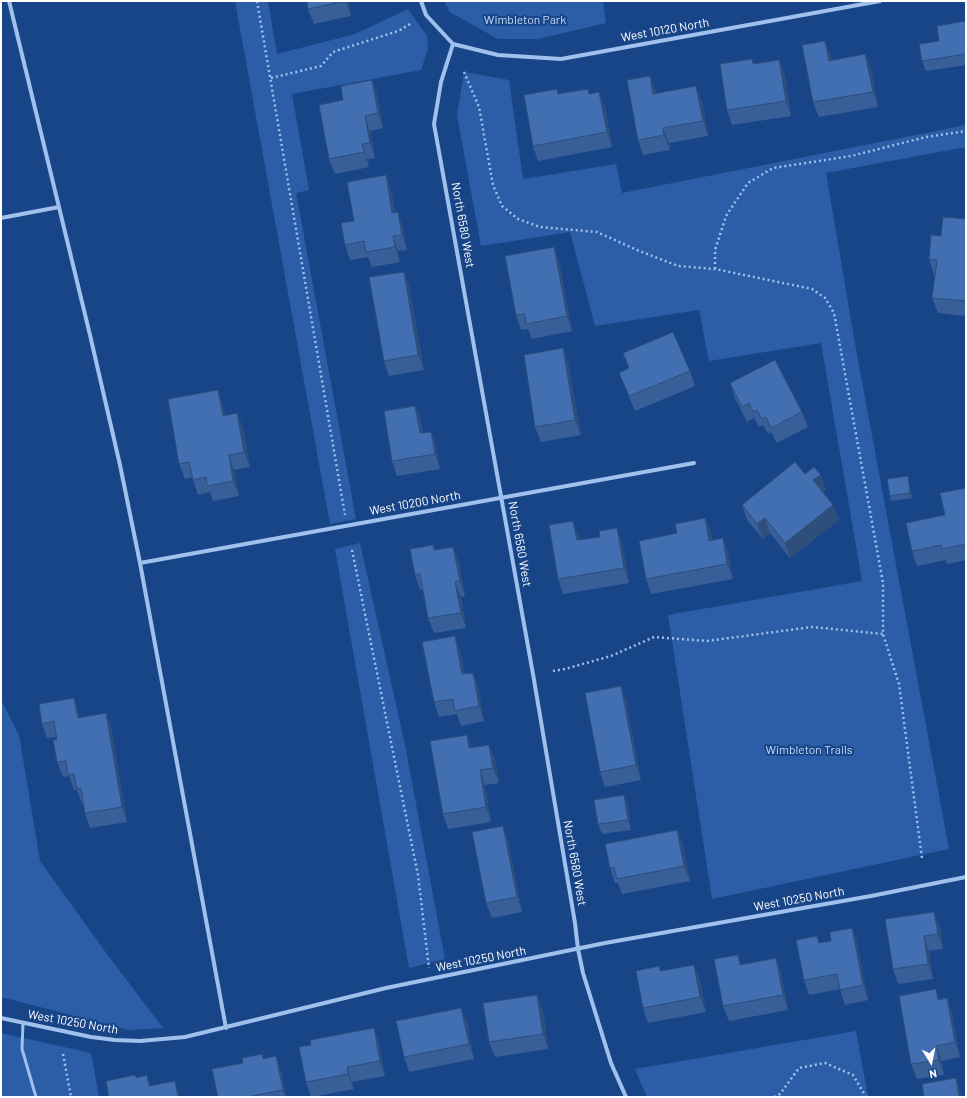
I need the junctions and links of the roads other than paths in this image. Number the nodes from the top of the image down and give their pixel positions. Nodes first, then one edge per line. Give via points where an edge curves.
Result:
1 (9, 1) edge
2 (421, 1) edge
3 (880, 1) edge
4 (453, 44) junction
5 (59, 207) junction
6 (1, 218) edge
7 (694, 463) dead end
8 (501, 498) junction
9 (140, 563) junction
10 (966, 876) edge
11 (578, 949) junction
12 (1, 1018) edge
13 (23, 1023) junction
14 (226, 1028) junction
15 (36, 1097) edge
16 (626, 1097) edge

1 - 5 street
2 - 4 street via 426,14
3 - 4 street, West 10120 North via 561,59 498,55
4 - 8 street, North 6580 West via 441,82 434,124
5 - 6 street
5 - 9 street via 106,400
7 - 8 street, West 10200 North
8 - 9 street, West 10200 North
8 - 11 street, North 6580 West via 536,689
9 - 14 street
10 - 11 street, West 10250 North via 871,896
11 - 14 street, West 10250 North via 342,998
11 - 16 street, North 6580 West via 611,1063
12 - 13 street, West 10250 North
13 - 14 street, West 10250 North via 91,1037 140,1041 185,1038
13 - 15 lane via 22,1049

